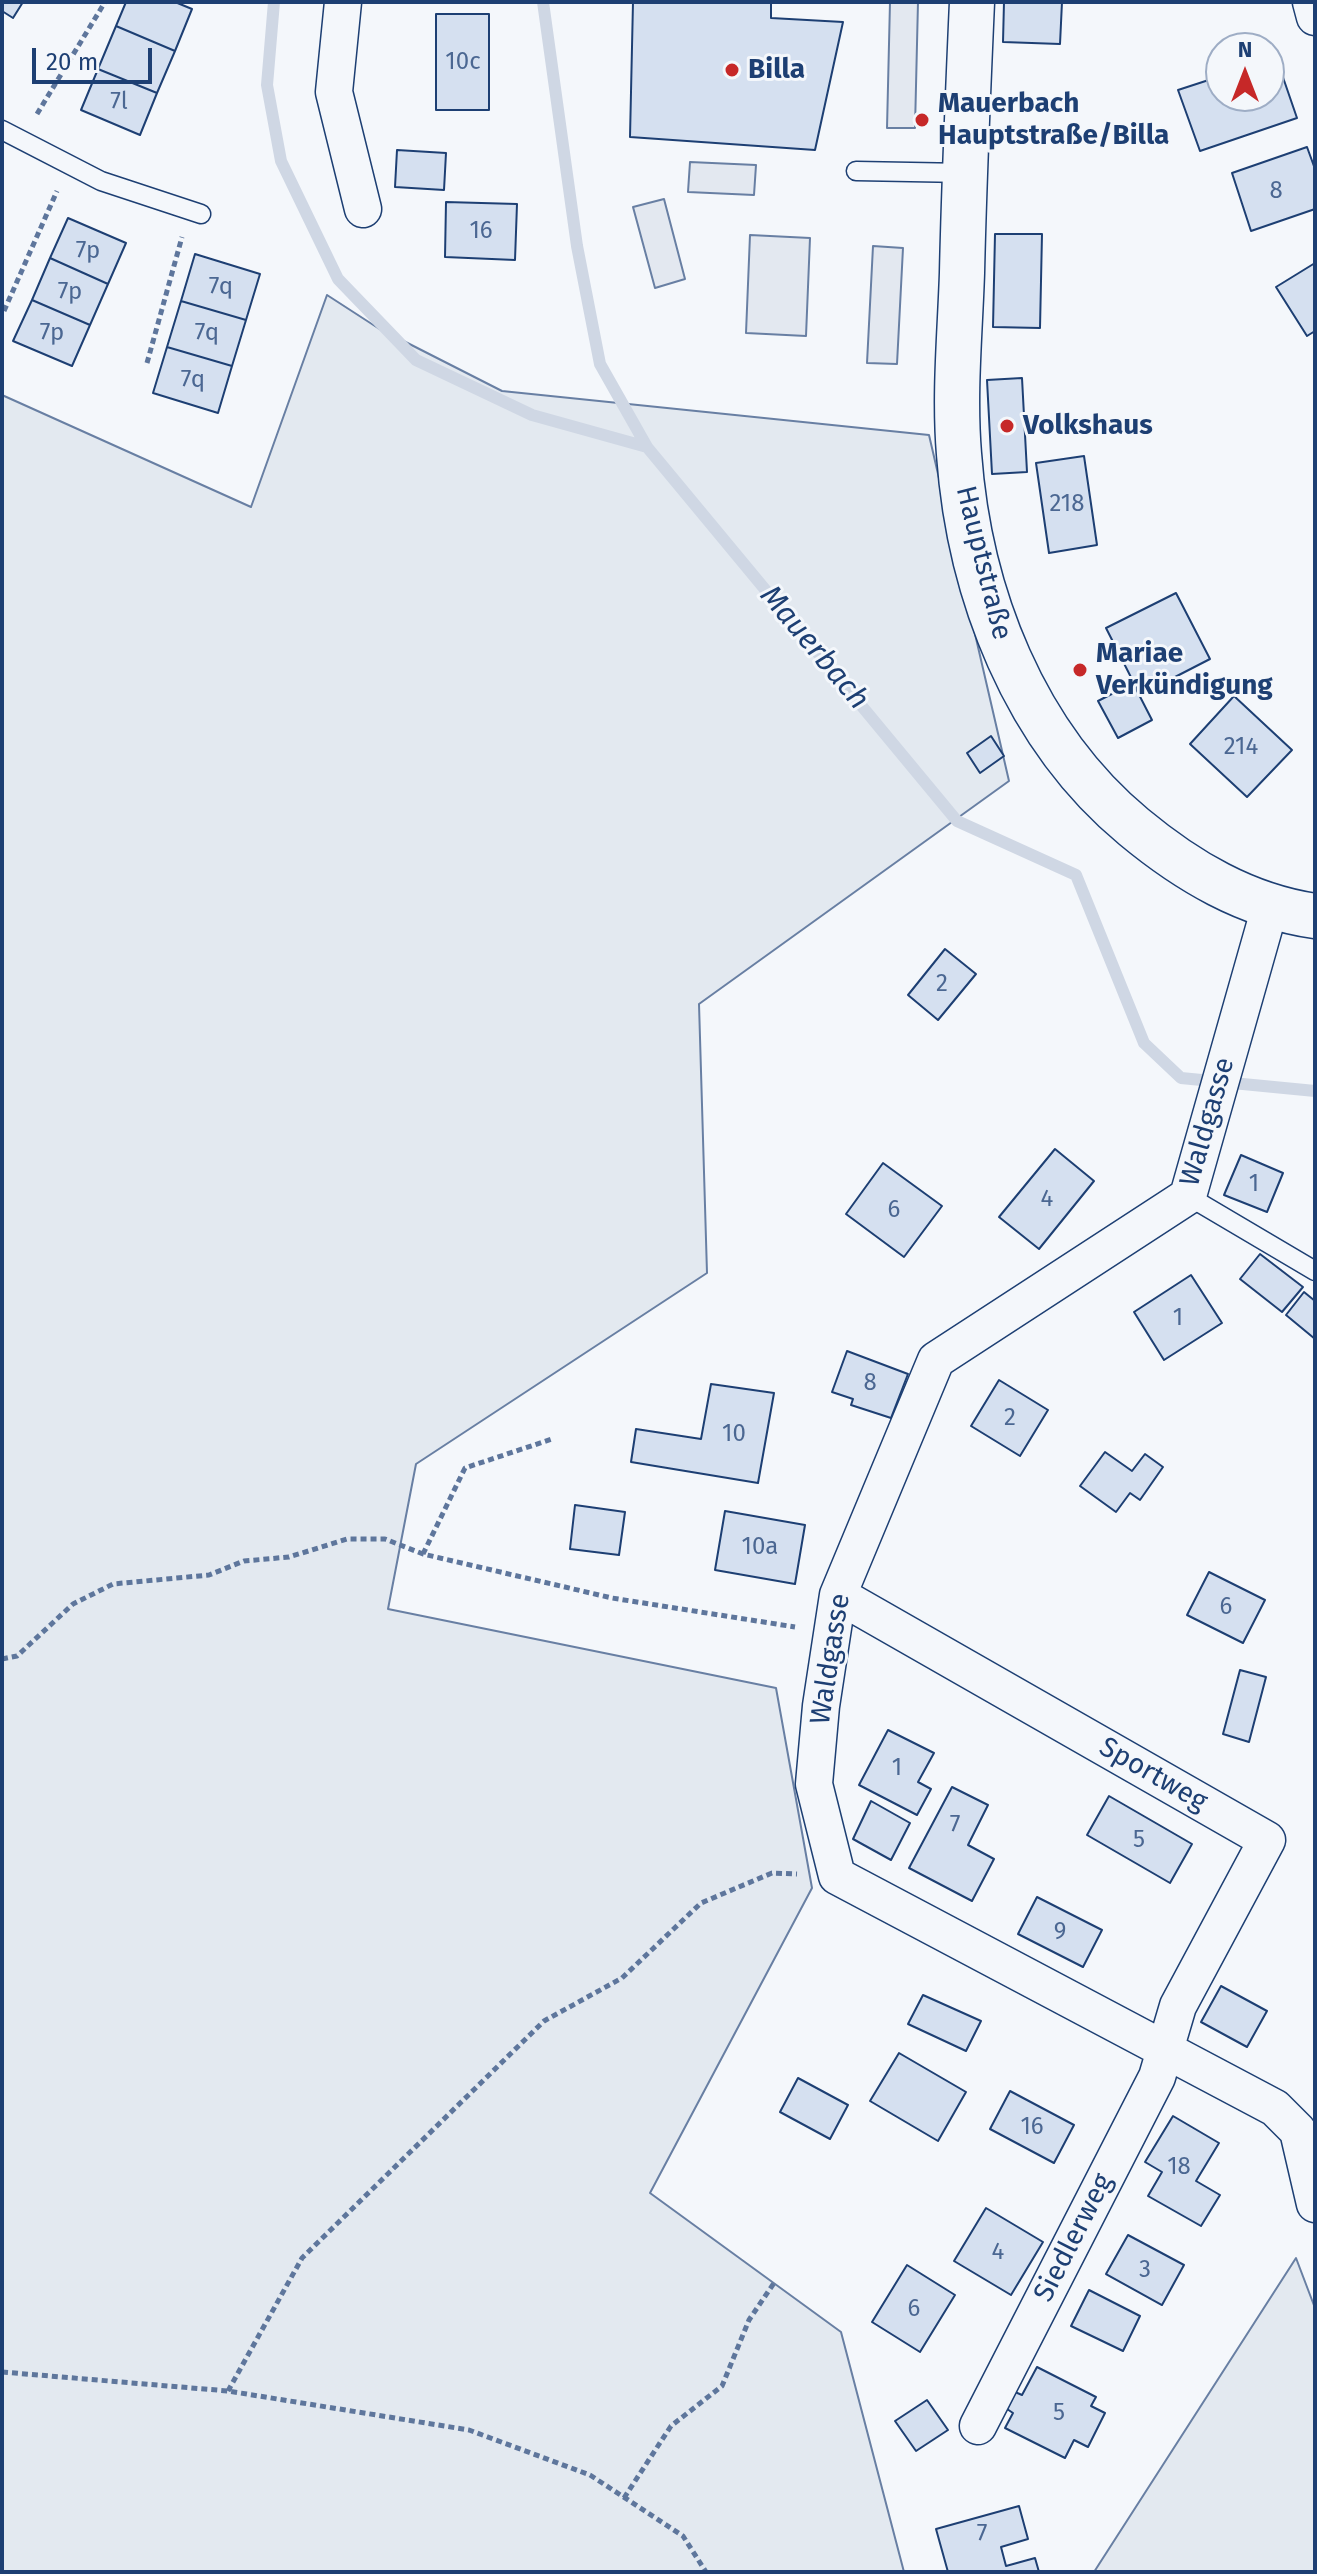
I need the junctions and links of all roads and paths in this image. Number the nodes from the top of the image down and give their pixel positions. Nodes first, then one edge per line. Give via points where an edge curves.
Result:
1 (105, 2) edge
2 (343, 2) edge
3 (972, 2) edge
4 (1311, 2) edge
5 (1315, 17) edge
6 (2, 130) edge
7 (21, 140) junction
8 (68, 164) junction
9 (856, 171) dead end
10 (965, 173) junction
11 (363, 209) dead end
12 (196, 212) joint
13 (4, 311) edge
14 (147, 363) dead end
15 (1270, 907) junction
16 (1315, 916) edge
17 (1188, 1196) junction
18 (1315, 1271) edge
19 (552, 1439) dead end
20 (423, 1554) junction
21 (838, 1595) junction
22 (832, 1633) junction
23 (2, 1659) edge
24 (837, 1876) junction
25 (1166, 2049) junction
26 (1315, 2204) edge
27 (774, 2283) dead end
28 (2, 2372) edge
29 (228, 2391) junction
30 (978, 2426) dead end
31 (624, 2498) junction
32 (706, 2572) edge

1 - 7 path
2 - 11 street via 334,92
3 - 10 main road, Hauptstraße
4 - 5 street
6 - 7 lane
7 - 8 lane
8 - 12 lane via 101,181
8 - 13 path
9 - 10 lane
10 - 15 main road, Hauptstraße via 959,453 973,547 1003,645 1042,722 1101,797 1182,863
12 - 14 path
15 - 16 main road, Hauptstraße
15 - 17 street, Waldgasse
17 - 18 lane
17 - 21 street, Waldgasse via 936,1360
19 - 20 path via 465,1468
20 - 22 path via 612,1598
20 - 23 path via 385,1539 347,1539 289,1557 244,1561 209,1575 113,1584 73,1604 17,1656
21 - 22 street, Waldgasse
21 - 25 street, Sportweg via 1267,1840 1178,2006
22 - 24 street, Waldgasse via 814,1784
24 - 25 street
24 - 29 path via 772,1873 701,1903 622,1978 544,2021 302,2258
25 - 26 street via 1275,2108 1298,2131
25 - 30 street, Siedlerweg via 1157,2077
27 - 31 path via 749,2320 722,2386 671,2426
28 - 29 path
29 - 31 path via 469,2430 590,2475
31 - 32 path via 683,2536

